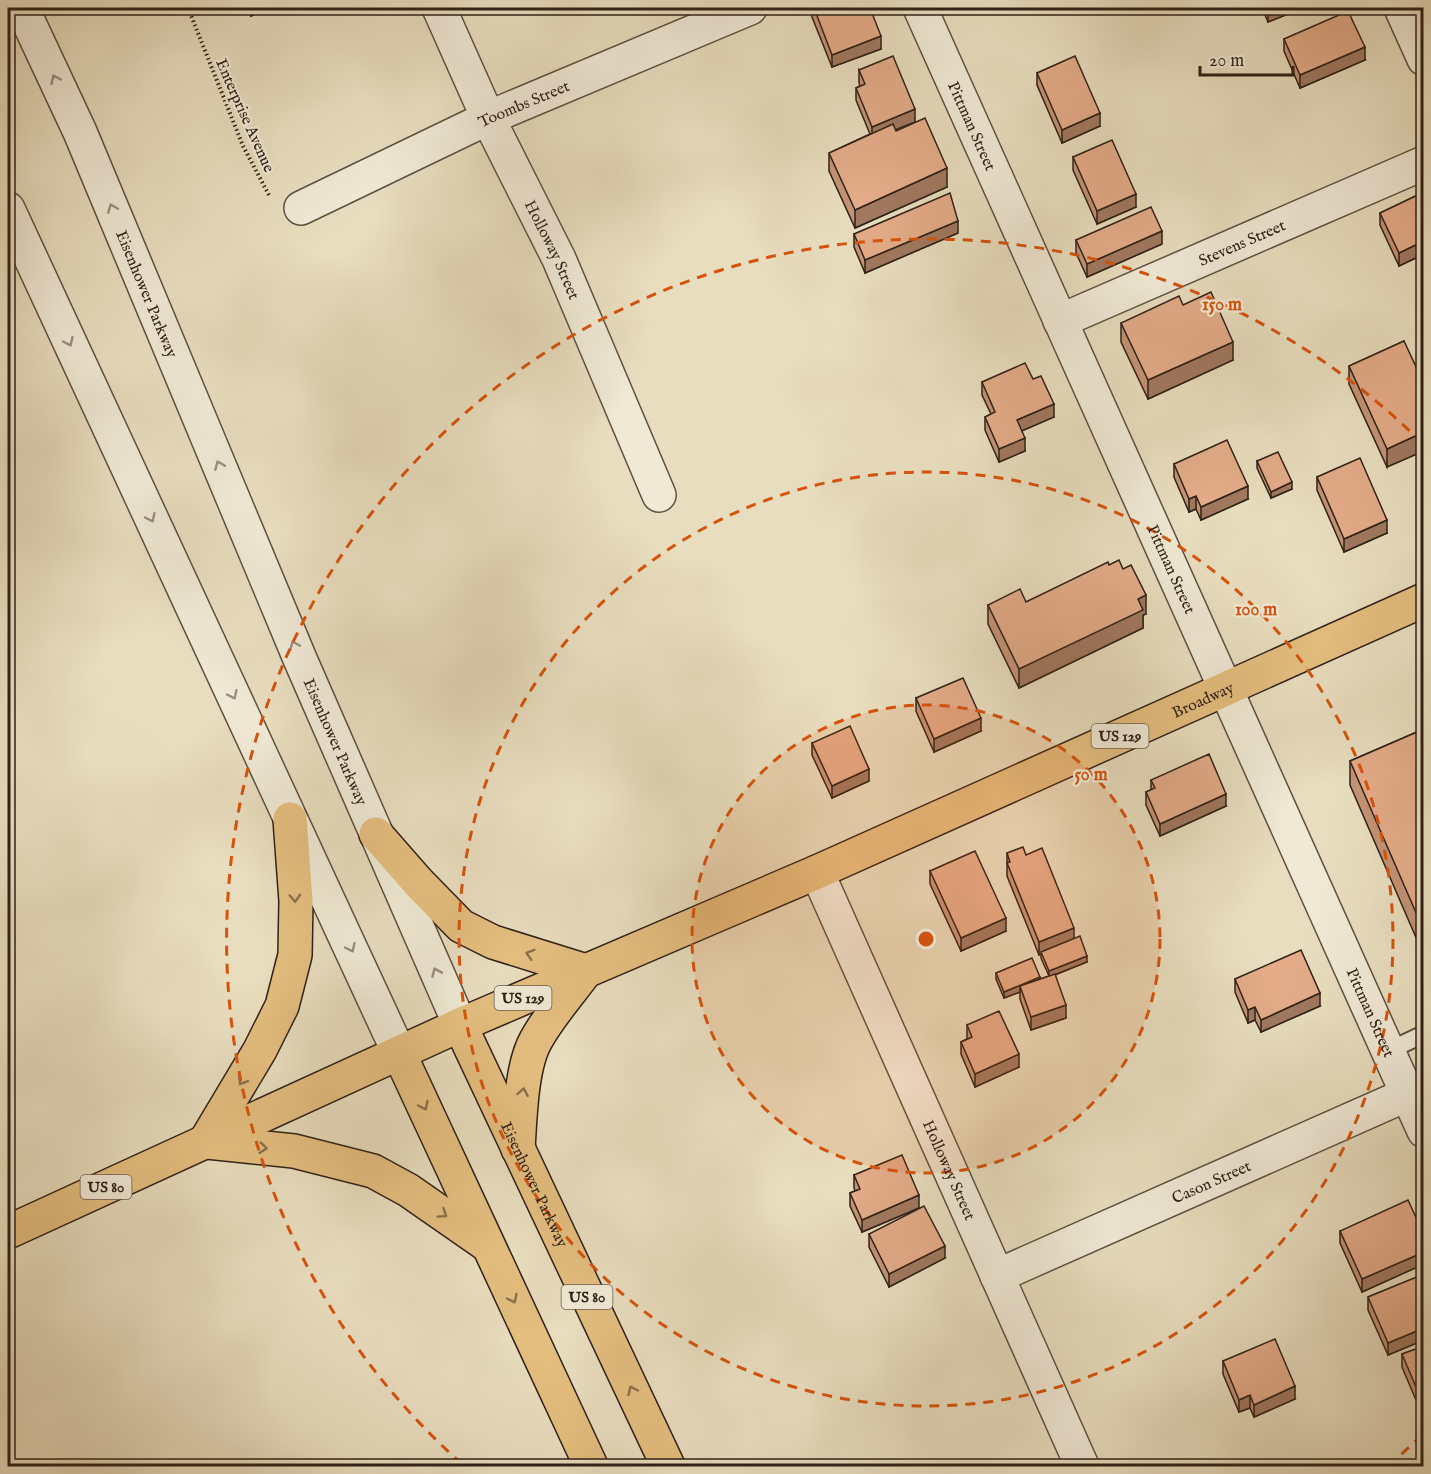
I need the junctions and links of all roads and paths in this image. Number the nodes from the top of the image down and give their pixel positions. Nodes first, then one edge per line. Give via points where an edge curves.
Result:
1 (22, 8) edge
2 (188, 8) edge
3 (439, 8) edge
4 (750, 8) edge
5 (920, 8) edge
6 (1401, 8) edge
7 (1424, 59) edge
8 (488, 118) junction
9 (1424, 163) edge
10 (301, 207) joint
11 (8, 209) edge
12 (1060, 321) junction
13 (659, 495) dead end
14 (1424, 600) edge
15 (1227, 688) junction
16 (290, 819) junction
17 (376, 834) junction
18 (817, 872) junction
19 (586, 971) junction
20 (460, 1025) junction
21 (1424, 1034) edge
22 (1388, 1051) junction
23 (399, 1053) junction
24 (1415, 1090) edge
25 (1424, 1131) edge
26 (205, 1142) junction
27 (518, 1151) junction
28 (8, 1232) edge
29 (489, 1246) junction
30 (998, 1276) junction
31 (591, 1467) edge
32 (668, 1467) edge
33 (1082, 1467) edge

17 -> 1 street, Eisenhower Parkway via 80,132
2 - 10 path, Enterprise Avenue via 243,146 276,207
3 - 8 street, Holloway Street
4 - 8 street, Toombs Street
5 - 12 street, Pittman Street
6 - 7 street
8 - 10 street, Toombs Street
8 - 13 street, Holloway Street via 559,259
9 - 12 street, Stevens Street
11 -> 16 street
12 - 15 street, Pittman Street
14 - 15 main road, Broadway / US 129
15 - 18 main road, Broadway / US 129
15 - 22 street, Pittman Street
16 -> 23 street
16 -> 26 main road via 295,955 282,1006
19 -> 17 main road via 493,942 461,926
20 -> 17 street, Eisenhower Parkway
18 - 19 main road, US 129
18 - 30 street, Holloway Street
19 - 20 main road, US 129
27 -> 19 main road via 521,1104 535,1041
20 - 23 main road, US 80
20 - 27 main road, Eisenhower Parkway / US 80
21 - 22 lane
22 - 24 street, Pittman Street
23 - 26 main road, US 80
23 -> 29 main road
24 - 25 street, Pittman Street
24 - 30 street, Cason Street
26 - 28 main road, US 80
26 -> 29 main road via 294,1151 373,1171 408,1190
32 -> 27 main road, Eisenhower Parkway / US 80
29 -> 31 main road
30 - 33 street, Holloway Street

